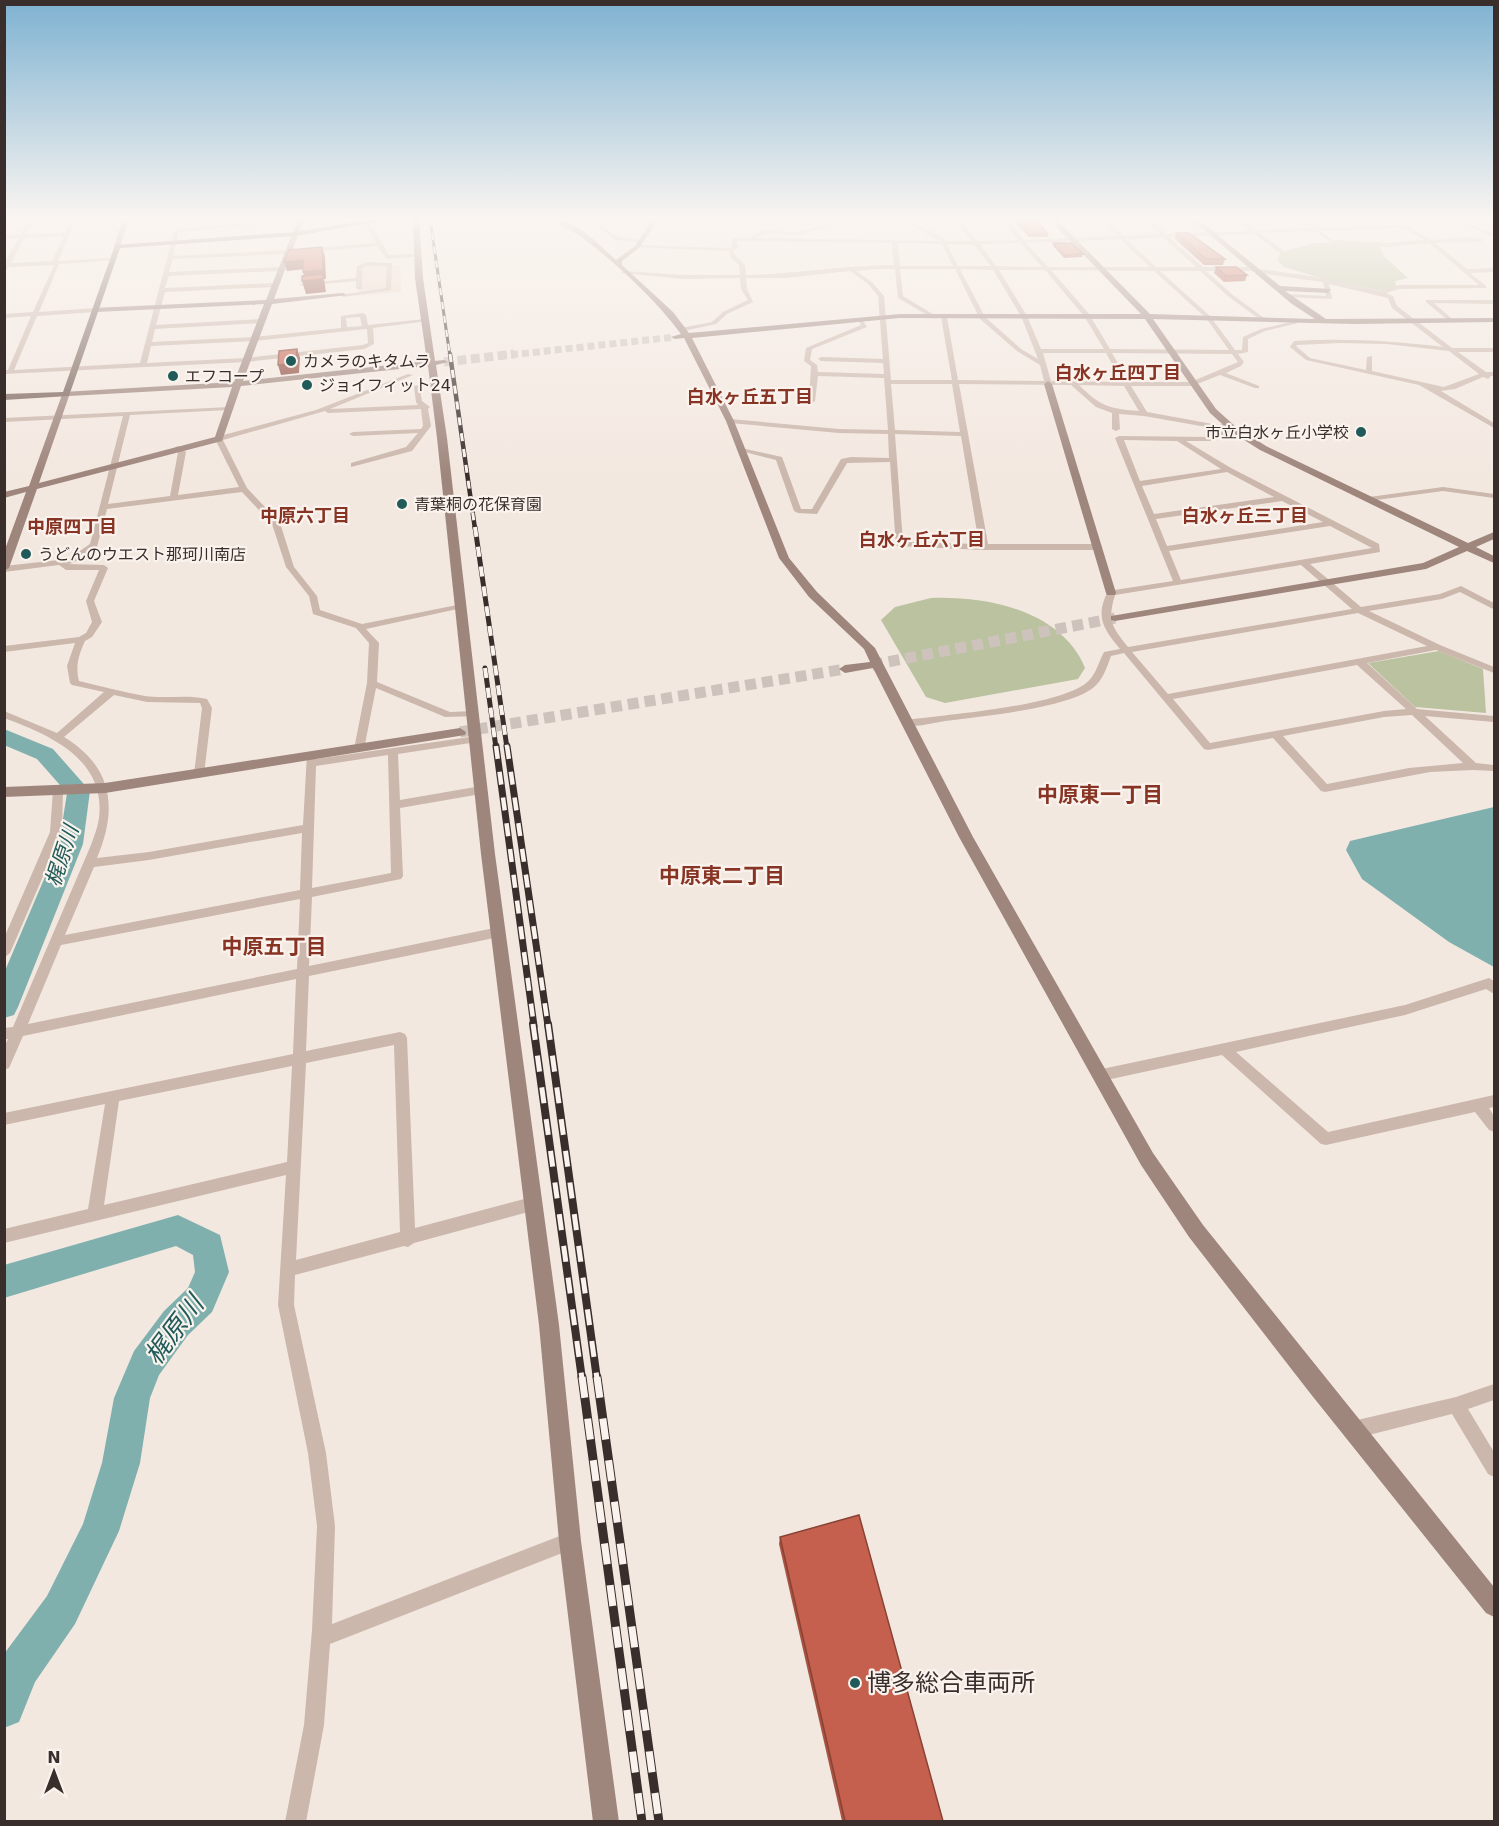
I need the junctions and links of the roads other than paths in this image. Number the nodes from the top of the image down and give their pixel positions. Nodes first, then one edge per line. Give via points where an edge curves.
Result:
1 (39, 304) edge
2 (98, 304) edge
3 (158, 304) edge
4 (227, 304) edge
5 (267, 304) edge
6 (423, 304) edge
7 (659, 304) edge
8 (744, 304) edge
9 (881, 304) edge
10 (912, 304) edge
11 (975, 304) edge
12 (1019, 304) edge
13 (1078, 304) edge
14 (1135, 304) edge
15 (1194, 304) edge
16 (1243, 304) edge
17 (1300, 304) edge
18 (1393, 304) edge
19 (1432, 304) edge
20 (157, 308) junction
21 (96, 310) junction
22 (34, 315) junction
23 (1087, 315) junction
24 (4, 316) edge
25 (882, 317) junction
26 (934, 317) junction
27 (944, 317) junction
28 (1027, 317) junction
29 (1148, 317) junction
30 (1208, 317) junction
31 (982, 318) junction
32 (859, 319) junction
33 (1263, 319) junction
34 (1293, 320) junction
35 (1412, 320) junction
36 (1450, 320) junction
37 (1494, 320) edge
38 (261, 321) junction
39 (425, 321) junction
40 (1324, 321) junction
41 (153, 327) junction
42 (368, 327) junction
43 (344, 330) junction
44 (685, 332) junction
45 (675, 337) tunnel mouth
46 (254, 339) junction
47 (148, 344) junction
48 (1494, 350) edge
49 (1040, 351) junction
50 (1110, 351) junction
51 (1170, 351) junction
52 (1452, 351) junction
53 (1235, 352) junction
54 (1370, 357) dead end
55 (821, 359) dead end
56 (246, 360) junction
57 (886, 361) junction
58 (438, 363) junction
59 (143, 365) junction
60 (1044, 365) junction
61 (75, 369) junction
62 (1369, 371) junction
63 (7, 372) edge
64 (1220, 373) junction
65 (1483, 373) junction
66 (815, 374) junction
67 (1494, 374) edge
68 (410, 375) dead end
69 (888, 379) junction
70 (1494, 382) edge
71 (957, 383) junction
72 (237, 384) junction
73 (1048, 384) junction
74 (1074, 384) junction
75 (1129, 384) junction
76 (1192, 384) junction
77 (417, 386) dead end
78 (1257, 387) dead end
79 (1432, 389) junction
80 (66, 394) junction
81 (4, 397) edge
82 (812, 401) dead end
83 (430, 406) junction
84 (228, 408) junction
85 (318, 411) junction
86 (1115, 411) junction
87 (127, 413) junction
88 (1144, 414) junction
89 (59, 417) junction
90 (4, 420) edge
91 (730, 421) junction
92 (1494, 426) edge
93 (1230, 427) junction
94 (1116, 429) dead end
95 (420, 431) junction
96 (353, 434) dead end
97 (892, 434) junction
98 (965, 434) junction
99 (219, 439) junction
100 (1181, 439) junction
101 (178, 448) junction
102 (741, 450) junction
103 (892, 460) junction
104 (354, 465) dead end
105 (115, 466) junction
106 (1228, 470) junction
107 (1138, 484) junction
108 (34, 487) junction
109 (244, 489) junction
110 (4, 495) edge
111 (1494, 496) edge
112 (174, 498) junction
113 (1283, 498) junction
114 (1370, 500) junction
115 (104, 507) junction
116 (1151, 518) junction
117 (1332, 523) junction
118 (1494, 535) edge
119 (984, 547) junction
120 (1098, 547) junction
121 (1470, 548) junction
122 (1164, 549) junction
123 (1494, 560) edge
124 (1303, 562) junction
125 (61, 563) junction
126 (4, 569) edge
127 (1178, 583) junction
128 (1328, 585) junction
129 (1111, 593) junction
130 (459, 606) junction
131 (1494, 606) edge
132 (1359, 610) junction
133 (1115, 618) tunnel mouth
134 (362, 627) junction
135 (81, 639) junction
136 (1437, 647) junction
137 (4, 649) edge
138 (1126, 650) junction
139 (1359, 661) junction
140 (872, 665) tunnel mouth
141 (845, 669) tunnel mouth
142 (1494, 670) edge
143 (372, 683) junction
144 (112, 692) junction
145 (1167, 697) junction
146 (1416, 712) junction
147 (4, 714) edge
148 (474, 714) junction
149 (1494, 719) edge
150 (907, 723) junction
151 (460, 732) tunnel mouth
152 (1275, 734) junction
153 (58, 736) junction
154 (477, 739) junction
155 (358, 748) junction
156 (393, 751) junction
157 (311, 760) junction
158 (1472, 765) junction
159 (1494, 768) edge
160 (200, 774) junction
161 (102, 788) junction
162 (61, 790) junction
163 (481, 790) junction
164 (4, 792) edge
165 (395, 805) junction
166 (309, 828) junction
167 (89, 863) junction
168 (307, 894) junction
169 (499, 932) junction
170 (57, 941) junction
171 (4, 953) edge
172 (302, 974) junction
173 (1493, 986) edge
174 (11, 1032) edge
175 (1224, 1050) junction
176 (299, 1059) junction
177 (4, 1064) edge
178 (1102, 1075) junction
179 (113, 1097) junction
180 (1494, 1101) edge
181 (1478, 1105) junction
182 (4, 1119) edge
183 (1494, 1126) edge
184 (293, 1167) junction
185 (532, 1204) junction
186 (95, 1215) junction
187 (4, 1236) edge
188 (408, 1240) junction
189 (287, 1270) junction
190 (1494, 1392) edge
191 (1456, 1405) junction
192 (1353, 1430) junction
193 (1494, 1468) edge
194 (570, 1541) junction
195 (1494, 1605) edge
196 (321, 1638) junction
197 (295, 1821) edge
198 (606, 1821) edge

1 - 22 street
2 - 21 main road
3 - 20 street
4 - 20 street
5 - 38 street
6 - 39 street
7 - 44 street
8 - 44 street via 714,323
9 - 25 street
10 - 26 street
11 - 31 street
12 - 28 street
13 - 23 street
14 - 29 street
15 - 30 street
16 - 33 street
17 - 40 street
18 - 35 street
19 - 36 street
20 - 21 street
20 - 41 street
21 - 22 street
21 - 61 main road
22 - 24 street
22 - 63 street
23 - 28 street
23 - 29 street
23 - 50 street
25 - 26 street
25 - 32 street
25 - 57 street
26 - 27 street
27 - 31 street
27 - 71 street
28 - 31 street
28 - 49 street
29 - 30 street
29 - 51 street
30 - 33 street
30 - 53 street
31 - 60 street via 1019,350
32 - 44 street
32 - 66 street via 865,326 809,348 807,361 814,365
33 - 34 street
34 - 40 street
34 - 53 street via 1295,323 1245,338 1245,352
35 - 36 street
35 - 40 street
35 - 52 street
36 - 37 street
38 - 41 street
38 - 46 street
39 - 42 street
39 - 58 street
41 - 47 street
42 - 43 street
42 - 43 street via 363,315 343,317
42 - 56 street via 369,346
43 - 46 street
44 - 45 street
44 - 91 street
46 - 47 street
46 - 56 street
47 - 59 street
48 - 52 street
49 - 50 street
49 - 60 street
50 - 51 street
50 - 75 street
51 - 53 street
51 - 76 street
52 - 62 street via 1385,342 1294,343 1293,347 1308,359
52 - 65 street
53 - 64 street via 1239,365
54 - 62 street
55 - 57 street
56 - 59 street
56 - 72 street
57 - 69 street
58 - 72 street
58 - 83 street
59 - 61 street
60 - 73 street
61 - 63 street
61 - 80 main road
62 - 79 street
64 - 76 street
64 - 78 street
65 - 67 street
65 - 70 street
65 - 79 street via 1456,389
66 - 69 street
66 - 82 street
68 - 85 street
69 - 71 street
69 - 97 street
71 - 73 street
71 - 98 street
72 - 80 street
72 - 84 street
73 - 74 street
73 - 120 street
74 - 75 street
74 - 86 street via 1095,406
75 - 76 street
75 - 88 street
76 - 93 street
77 - 83 street via 419,402
79 - 92 street
80 - 81 main road
80 - 89 street
83 - 85 street
83 - 95 street via 427,426
83 - 130 street
84 - 87 street
84 - 99 street
85 - 99 street
86 - 88 street
86 - 94 street
87 - 89 street
87 - 105 street
88 - 93 street
89 - 90 street
89 - 108 street
91 - 97 street
91 - 102 street
93 - 100 street via 1213,439
93 - 114 street via 1263,448
95 - 96 street
95 - 104 street via 409,449
97 - 98 street
97 - 103 street
98 - 119 street
99 - 101 street
99 - 109 street
100 - 106 street
100 - 107 street via 1119,438
101 - 105 street
101 - 112 street via 182,452
102 - 103 street via 779,459 798,511 814,512 844,461
102 - 150 street via 794,576 869,648
103 - 119 street via 899,544
105 - 108 street
105 - 115 street
106 - 107 street
106 - 113 street
107 - 116 street
108 - 110 street
108 - 126 street
109 - 112 street
109 - 134 street via 276,523 290,567 310,591 316,612
111 - 114 street via 1443,489
112 - 115 street
113 - 116 street
113 - 117 street
114 - 121 street
115 - 125 street via 94,545
116 - 122 street
117 - 122 street
117 - 124 street via 1377,550
118 - 121 street
119 - 120 street
120 - 129 street
121 - 123 street
121 - 128 street via 1426,566
122 - 127 street
124 - 127 street
124 - 128 street
125 - 126 street
125 - 135 street via 66,567 104,568 90,601 98,622
127 - 129 street
128 - 132 street
128 - 133 street
129 - 138 street via 1103,615 1106,626
130 - 134 street
130 - 148 street
131 - 132 street via 1461,589 1442,596
132 - 136 street
132 - 138 street
134 - 143 street via 375,649
135 - 137 street
135 - 144 street via 71,662 70,673 75,683
136 - 139 street
136 - 142 street
138 - 145 street
138 - 150 street via 1107,654 1101,672 1089,686 1064,698
139 - 145 street
139 - 146 street
140 - 141 street
143 - 148 street via 449,715
143 - 155 street
144 - 153 street
144 - 160 street via 147,699 204,701 207,708
145 - 152 street via 1208,747
146 - 149 street
146 - 152 street
146 - 158 street
147 - 153 street
148 - 154 street
150 - 178 street via 1029,950
151 - 155 street
152 - 158 street via 1325,788
153 - 161 street via 92,764
154 - 156 street
154 - 163 street
155 - 157 street
156 - 157 street
156 - 165 street
157 - 160 street
157 - 166 street
158 - 159 street
160 - 161 street
161 - 162 street
161 - 167 street via 103,829
162 - 164 street
162 - 171 street via 56,832
163 - 165 street
163 - 169 street
165 - 168 street via 397,876
166 - 167 street
166 - 168 street
167 - 170 street
168 - 170 street
168 - 172 street
169 - 172 street
169 - 185 street
170 - 174 street
172 - 174 street
172 - 176 street
173 - 175 street
174 - 177 street
175 - 178 street
175 - 181 street via 1326,1139
176 - 179 street
176 - 184 street
176 - 188 street via 400,1038
178 - 192 street via 1147,1159 1197,1231
179 - 182 street
179 - 186 street
180 - 181 street
181 - 183 street
184 - 186 street
184 - 189 street
185 - 188 street
185 - 194 street via 549,1325
186 - 187 street
188 - 189 street
189 - 196 street via 286,1305 317,1453 326,1526
190 - 191 street
191 - 192 street
191 - 193 street
192 - 195 street
194 - 196 street
194 - 198 street
196 - 197 street via 314,1725

